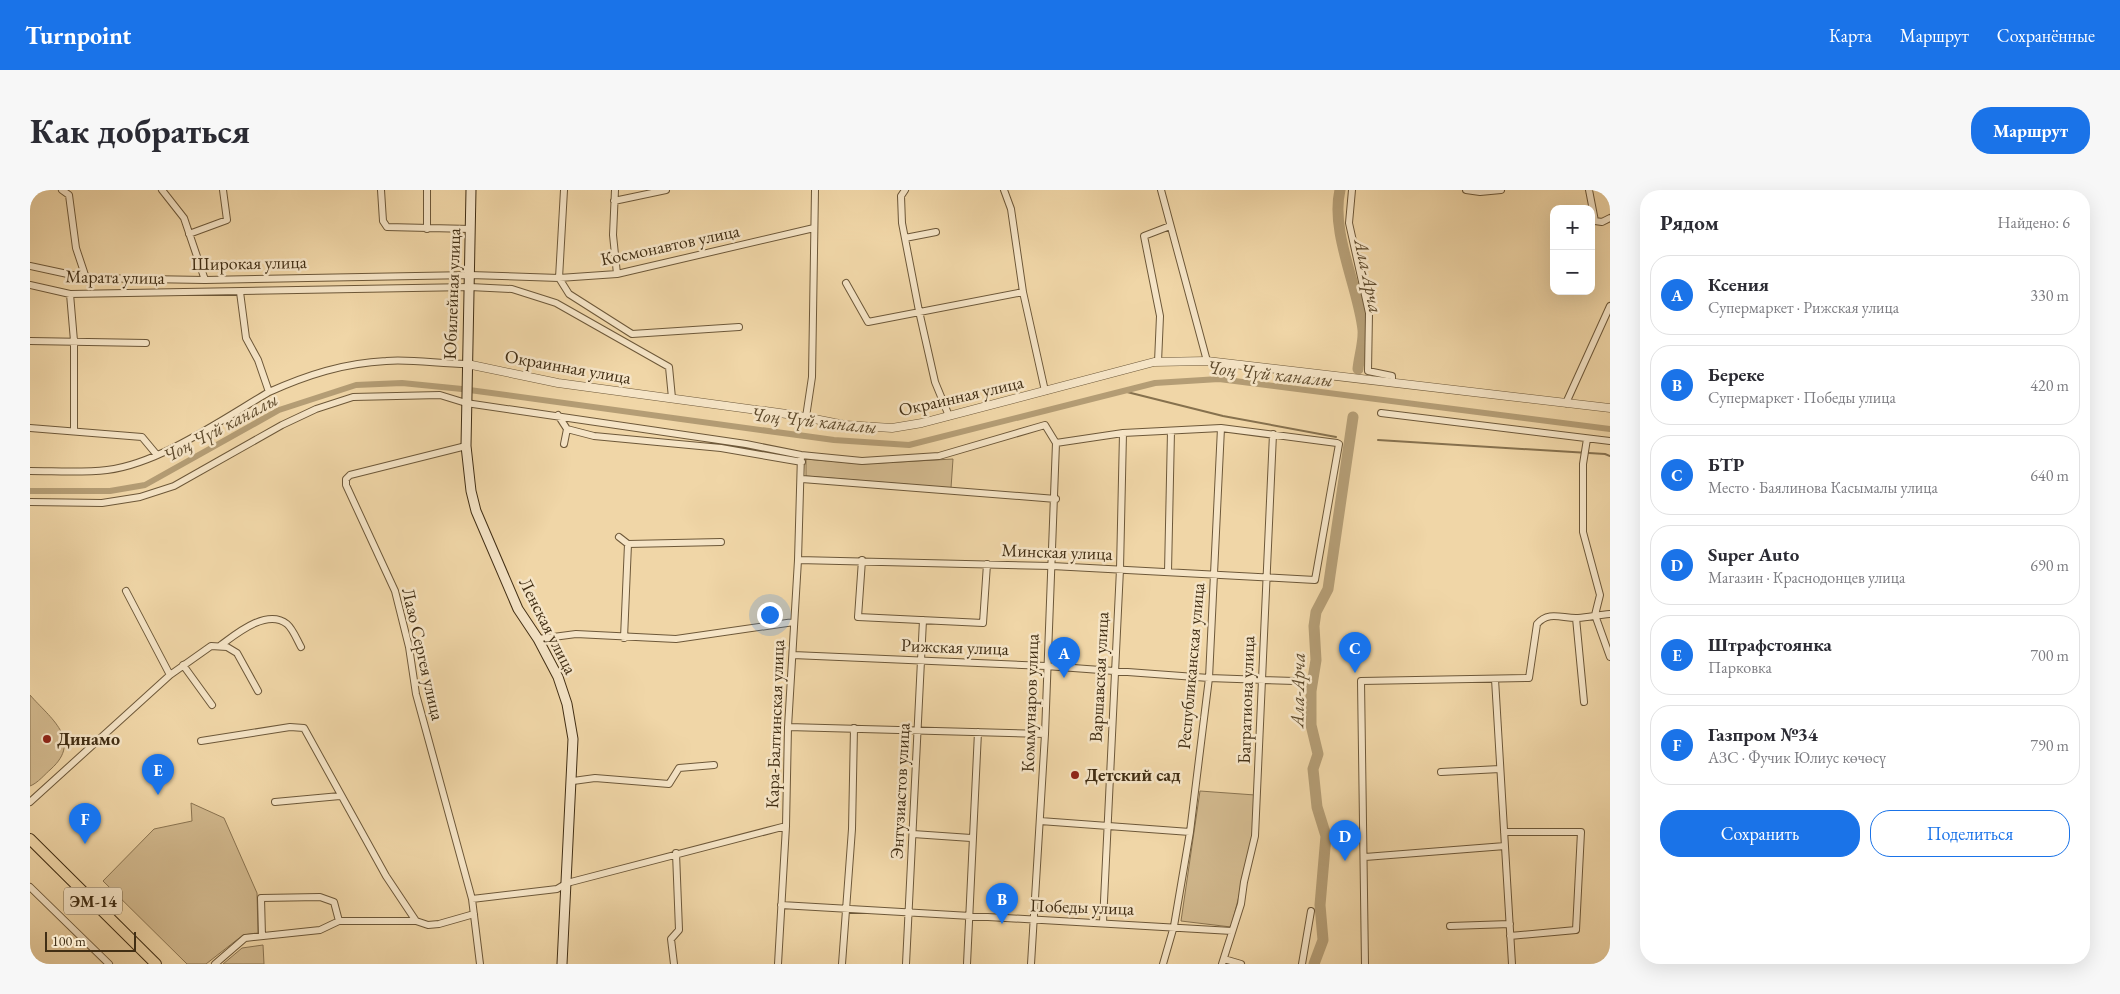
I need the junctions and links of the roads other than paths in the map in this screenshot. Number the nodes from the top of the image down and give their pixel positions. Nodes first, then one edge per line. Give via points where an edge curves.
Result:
1 (62, 190) edge
2 (162, 190) edge
3 (223, 190) edge
4 (381, 190) edge
5 (427, 190) edge
6 (471, 190) edge
7 (564, 190) edge
8 (615, 190) edge
9 (666, 190) edge
10 (815, 190) edge
11 (905, 190) edge
12 (1004, 190) edge
13 (1161, 190) edge
14 (1352, 190) edge
15 (1466, 190) edge
16 (1501, 190) edge
17 (1589, 190) edge
18 (1480, 191) edge
19 (69, 192) edge
20 (614, 201) junction
21 (1610, 218) edge
22 (1170, 226) junction
23 (814, 228) junction
24 (471, 229) junction
25 (427, 230) junction
26 (936, 232) dead end
27 (189, 234) junction
28 (905, 238) junction
29 (30, 266) edge
30 (617, 274) junction
31 (470, 275) junction
32 (86, 278) junction
33 (559, 278) junction
34 (205, 280) junction
35 (846, 282) dead end
36 (30, 285) edge
37 (470, 287) junction
38 (240, 292) junction
39 (1023, 292) junction
40 (70, 294) junction
41 (1610, 306) edge
42 (919, 311) junction
43 (739, 327) dead end
44 (30, 341) edge
45 (74, 341) junction
46 (146, 343) dead end
47 (1206, 361) junction
48 (1158, 362) junction
49 (467, 365) junction
50 (1392, 382) junction
51 (1044, 391) junction
52 (269, 392) junction
53 (672, 398) junction
54 (466, 400) junction
55 (1566, 403) junction
56 (1610, 408) edge
57 (1381, 412) dead end
58 (558, 415) junction
59 (949, 416) junction
60 (806, 417) junction
61 (30, 428) edge
62 (1221, 428) junction
63 (74, 430) junction
64 (567, 430) junction
65 (1171, 431) junction
66 (1123, 433) junction
67 (1273, 434) junction
68 (1587, 439) junction
69 (1610, 442) edge
70 (1056, 443) junction
71 (564, 444) dead end
72 (466, 446) junction
73 (157, 455) junction
74 (801, 455) junction
75 (802, 462) junction
76 (30, 471) edge
77 (802, 479) junction
78 (1056, 499) junction
79 (30, 502) edge
80 (619, 537) dead end
81 (721, 542) dead end
82 (628, 544) junction
83 (798, 560) junction
84 (862, 560) junction
85 (987, 564) junction
86 (1052, 566) junction
87 (1120, 569) junction
88 (1168, 572) junction
89 (1214, 574) junction
90 (1266, 577) junction
91 (126, 591) dead end
92 (1610, 614) edge
93 (1595, 615) junction
94 (1576, 618) junction
95 (923, 620) junction
96 (794, 622) junction
97 (624, 638) junction
98 (538, 639) junction
99 (221, 645) junction
100 (301, 647) dead end
101 (793, 655) junction
102 (1610, 658) edge
103 (921, 662) junction
104 (183, 665) junction
105 (1046, 666) junction
106 (1113, 670) junction
107 (170, 675) junction
108 (1208, 678) junction
109 (1495, 679) junction
110 (1261, 680) junction
111 (1295, 681) dead end
112 (258, 691) dead end
113 (1584, 702) dead end
114 (212, 705) dead end
115 (788, 727) junction
116 (854, 728) junction
117 (918, 730) junction
118 (978, 732) junction
119 (1045, 734) junction
120 (201, 741) dead end
121 (714, 765) dead end
122 (1500, 769) junction
123 (1441, 772) dead end
124 (572, 781) junction
125 (340, 796) junction
126 (30, 802) edge
127 (276, 802) dead end
128 (1040, 821) junction
129 (1107, 825) junction
130 (786, 826) junction
131 (1190, 832) junction
132 (1504, 832) junction
133 (913, 834) junction
134 (971, 838) junction
135 (30, 839) edge
136 (1505, 846) junction
137 (676, 853) junction
138 (1365, 858) junction
139 (567, 883) junction
140 (30, 887) edge
141 (472, 899) junction
142 (782, 905) junction
143 (845, 908) junction
144 (909, 911) junction
145 (1311, 911) dead end
146 (474, 914) junction
147 (968, 916) junction
148 (1033, 920) junction
149 (339, 921) junction
150 (416, 921) junction
151 (1103, 922) junction
152 (1510, 924) junction
153 (1174, 926) junction
154 (1450, 926) dead end
155 (1232, 930) junction
156 (262, 936) junction
157 (1510, 936) junction
158 (1223, 962) edge
159 (109, 964) edge
160 (156, 964) edge
161 (215, 964) edge
162 (480, 964) edge
163 (562, 964) edge
164 (674, 964) edge
165 (778, 964) edge
166 (842, 964) edge
167 (906, 964) edge
168 (967, 964) edge
169 (1031, 964) edge
170 (1162, 964) edge
171 (1241, 964) edge
172 (1302, 964) edge
173 (1365, 964) edge
174 (1512, 964) edge

1 - 19 street
2 - 27 street via 184,218
3 - 27 street via 227,220
4 - 25 street via 383,221 387,227
5 - 25 street
6 - 24 main road, Юбилейная улица
7 - 33 street
8 - 20 street
9 - 20 street
10 - 23 street
11 - 28 street via 901,196
12 - 39 street via 1011,209
13 - 22 street
14 - 50 street via 1349,223 1369,313 1368,371 1392,376
15 - 18 street
16 - 18 street
17 - 21 street via 1595,221
19 - 32 street via 76,248
20 - 30 street
22 - 47 street
22 - 48 street via 1144,236 1160,316
23 - 30 street, Космонавтов улица
23 - 60 street via 812,377
24 - 25 street
24 - 31 main road, Юбилейная улица
26 - 28 street
27 - 34 street
28 - 42 street
29 - 32 street, Широкая улица
30 - 33 street, Космонавтов улица
31 - 33 street, Космонавтов улица
31 - 34 street, Широкая улица
31 - 37 main road, Юбилейная улица
32 - 34 street, Широкая улица
33 - 43 street via 570,294 632,334
35 - 42 street via 868,322
36 - 40 street, Марата улица
37 - 38 street, Марата улица
37 - 49 main road, Юбилейная улица
37 - 53 street, Марата улица via 512,289 556,303 669,367
38 - 40 street, Марата улица
38 - 52 street via 246,338
39 - 42 street
39 - 51 street
40 - 45 street
41 - 55 street
42 - 59 street via 935,382
44 - 45 street
45 - 46 street
45 - 63 street
47 - 48 street, Окраинная улица
47 - 50 street, Окраинная улица
48 - 51 street, Окраинная улица
49 - 52 street via 388,360 364,363 299,378
49 - 53 street, Окраинная улица via 558,383
49 - 54 main road, Юбилейная улица
50 - 55 street, Окраинная улица
51 - 59 street, Окраинная улица
52 - 73 street
53 - 60 street, Окраинная улица
54 - 58 street
54 - 72 main road, Ленская улица
54 - 79 street via 440,396 353,397 282,425 174,486 140,497 102,503
55 - 56 street, Окраинная улица
57 - 68 street
58 - 64 street
58 - 74 street
59 - 60 street, Окраинная улица via 892,428 846,425
61 - 63 street
62 - 65 street
62 - 67 street
62 - 89 street, Республиканская улица
63 - 73 street via 142,437
64 - 71 street
64 - 75 street via 594,436 721,448
65 - 66 street
65 - 88 street
66 - 70 street
66 - 87 street, Варшавская улица
67 - 90 street, Багратиона улица
67 - 90 street, Минская улица via 1339,444 1315,580
68 - 69 street
68 - 93 street via 1583,464 1584,532 1600,594
70 - 74 street via 1045,425 939,456 862,461
70 - 78 street, Коммунаров улица
72 - 98 main road, Ленская улица via 476,511 518,609
72 - 141 street, Лазо Сергея улица via 350,475 346,485 395,591 409,647 416,694
73 - 76 street via 108,470
74 - 75 street, Кара-Балтинская улица
75 - 77 street, Кара-Балтинская улица
77 - 78 street
77 - 83 street, Кара-Балтинская улица
78 - 86 street, Коммунаров улица
80 - 82 street
81 - 82 street
82 - 97 street
83 - 84 street, Минская улица
83 - 96 street, Кара-Балтинская улица
84 - 85 street, Минская улица
84 - 95 street via 858,617
85 - 86 street, Минская улица
85 - 95 street via 983,623
86 - 87 street, Минская улица
86 - 105 street, Коммунаров улица
87 - 88 street, Минская улица
87 - 106 street, Варшавская улица
88 - 89 street, Минская улица
89 - 90 street, Минская улица
89 - 108 street, Республиканская улица
90 - 110 street, Багратиона улица
91 - 107 street
92 - 93 street
93 - 94 street
93 - 102 street
94 - 109 street via 1549,616 1540,620 1529,678
94 - 113 street
95 - 103 street, Энтузиастов улица
96 - 97 street via 676,639
96 - 101 street, Кара-Балтинская улица
97 - 98 street via 576,634
98 - 124 main road, Ленская улица via 558,677 567,704 573,739
99 - 100 street via 249,625 282,620
99 - 104 street via 212,646
99 - 112 street via 237,653
101 - 103 street, Рижская улица
101 - 115 street, Кара-Балтинская улица
103 - 105 street, Рижская улица
103 - 117 street, Энтузиастов улица
104 - 107 street
104 - 114 street
105 - 106 street, Рижская улица
105 - 119 street, Коммунаров улица
106 - 108 street, Рижская улица
106 - 129 street, Варшавская улица
107 - 126 street
108 - 110 street, Рижская улица
108 - 131 street, Республиканская улица
109 - 122 street
109 - 138 street via 1361,681
110 - 111 street, Рижская улица
110 - 155 street, Багратиона улица via 1255,836 1241,904
115 - 116 street
115 - 130 street, Кара-Балтинская улица
116 - 117 street
116 - 143 street via 852,829
117 - 118 street
117 - 133 street, Энтузиастов улица
118 - 119 street
118 - 134 street
119 - 128 street, Коммунаров улица
120 - 125 street via 290,727 304,728
121 - 124 street via 679,768 669,784 595,778
122 - 123 street
122 - 132 street
124 - 139 main road, Ленская улица
125 - 127 street
125 - 150 street
128 - 129 street
128 - 148 street, Коммунаров улица
129 - 131 street
129 - 151 street, Варшавская улица
130 - 137 street
130 - 142 street, Кара-Балтинская улица
131 - 153 street, Республиканская улица
132 - 136 street
132 - 157 street via 1581,832 1576,930
133 - 134 street
133 - 144 street, Энтузиастов улица
134 - 147 street
135 - 160 main road, ЭМ-14
136 - 138 street
136 - 152 street
137 - 139 street
137 - 164 street via 679,930 671,939
138 - 173 street
139 - 141 street via 557,889
139 - 163 main road, Ленская улица
140 - 159 street
141 - 146 street, Лазо Сергея улица
142 - 143 street, Победы улица
142 - 165 street, Кара-Балтинская улица
143 - 144 street, Победы улица
143 - 166 street
144 - 147 street, Победы улица
144 - 167 street, Энтузиастов улица
145 - 172 street
146 - 150 street via 439,924
146 - 162 street, Лазо Сергея улица
147 - 148 street, Победы улица
147 - 168 street
148 - 151 street, Победы улица
148 - 169 street, Коммунаров улица
149 - 150 street
149 - 156 street via 320,930
149 - 156 street via 334,902 320,897 261,898
151 - 153 street, Победы улица
152 - 154 street
152 - 157 street
153 - 155 street, Победы улица
153 - 170 street, Республиканская улица
155 - 158 street, Багратиона улица
156 - 161 street via 245,938
157 - 174 street
158 - 171 street

